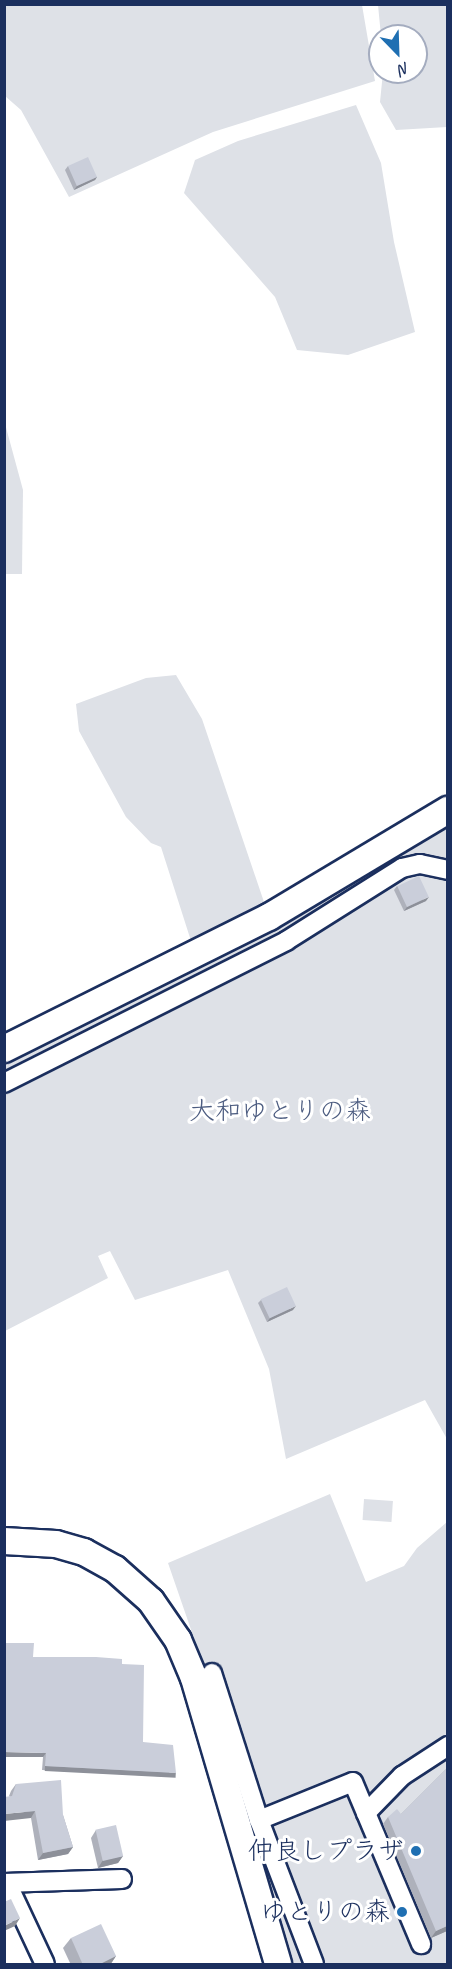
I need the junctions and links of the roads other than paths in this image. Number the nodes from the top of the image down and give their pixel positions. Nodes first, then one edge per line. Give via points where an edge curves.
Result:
1 (447, 810) edge
2 (447, 870) edge
3 (4, 1049) edge
4 (4, 1083) edge
5 (4, 1540) edge
6 (212, 1673) dead end
7 (447, 1746) edge
8 (366, 1813) junction
9 (259, 1820) junction
10 (122, 1879) dead end
11 (6, 1883) edge
12 (422, 1944) dead end
13 (45, 1965) edge
14 (278, 1965) edge
15 (314, 1965) edge

1 - 3 street via 269,917
2 - 4 street via 420,864 402,868 286,941
5 - 14 street via 56,1544 84,1552 115,1569 151,1601 177,1640 194,1678
6 - 9 street
7 - 8 street via 402,1776
8 - 9 street via 353,1782
8 - 12 street
9 - 15 street
10 - 11 street
11 - 13 street

